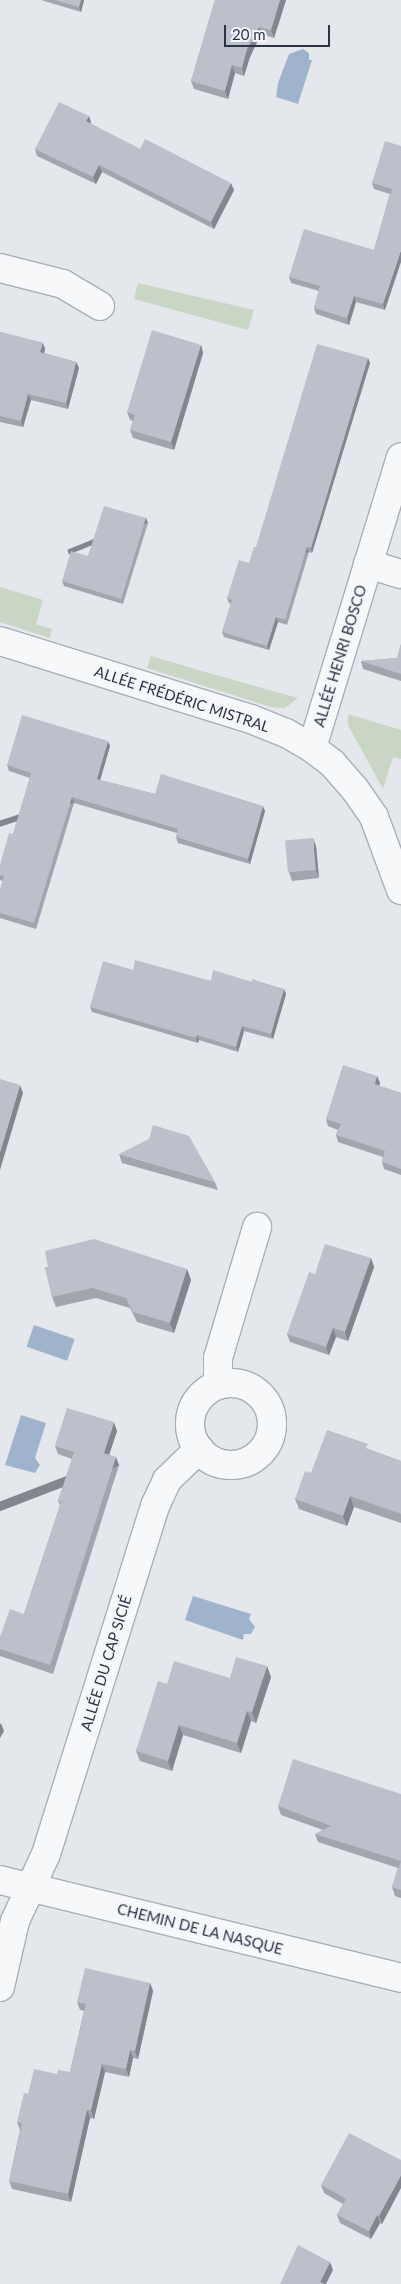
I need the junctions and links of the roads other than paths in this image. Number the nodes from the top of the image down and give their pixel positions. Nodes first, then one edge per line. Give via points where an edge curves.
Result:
1 (0, 268) edge
2 (100, 306) dead end
3 (401, 457) edge
4 (368, 564) junction
5 (401, 574) edge
6 (0, 641) edge
7 (312, 748) junction
8 (401, 890) edge
9 (257, 1227) dead end
10 (218, 1385) junction
11 (199, 1449) junction
12 (0, 1880) edge
13 (30, 1887) junction
14 (401, 1978) edge
15 (0, 1987) edge

1 - 2 street via 63,284
3 - 4 street, ALLÉE HENRI BOSCO
4 - 5 street
4 - 7 street, ALLÉE HENRI BOSCO
6 - 7 street, ALLÉE FRÉDÉRIC MISTRAL via 251,719
7 - 8 street, ALLÉE FRÉDÉRIC MISTRAL via 354,788 374,817
9 - 10 street via 218,1358
10 - 11 street via 206,1391 196,1402 191,1416 190,1430
10 - 11 street via 247,1386 259,1394 267,1405 271,1433 256,1457 243,1464 229,1466 215,1462
11 - 13 street, ALLÉE DU CAP SICIÉ via 168,1480 156,1504 46,1854
12 - 13 street, CHEMIN DE LA NASQUE
13 - 14 street, CHEMIN DE LA NASQUE
13 - 15 street, ALLÉE DU CAP SICIÉ via 15,1921

